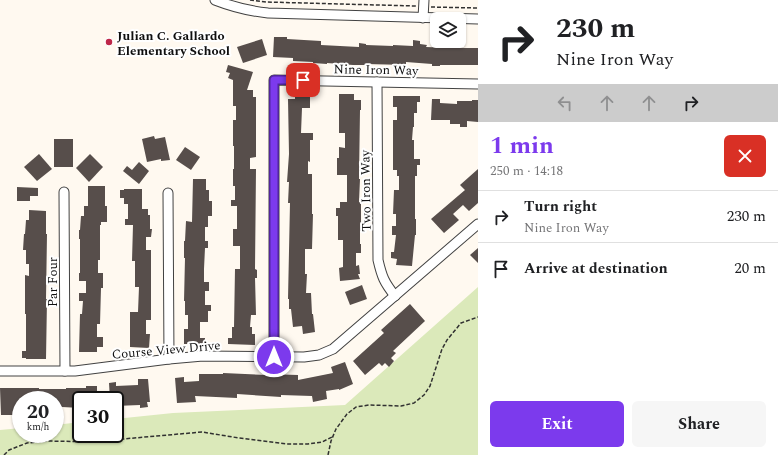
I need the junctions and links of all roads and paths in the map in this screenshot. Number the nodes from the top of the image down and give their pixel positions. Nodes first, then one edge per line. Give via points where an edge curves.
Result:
1 (215, 0) edge
2 (250, 0) edge
3 (424, 0) edge
4 (412, 6) dead end
5 (436, 7) dead end
6 (478, 8) edge
7 (423, 18) junction
8 (478, 19) edge
9 (377, 82) junction
10 (478, 84) edge
11 (64, 192) dead end
12 (168, 193) dead end
13 (478, 224) edge
14 (395, 296) junction
15 (478, 317) edge
16 (274, 357) junction
17 (169, 359) junction
18 (0, 371) edge
19 (65, 371) junction
20 (332, 437) junction
21 (4, 455) edge
22 (328, 455) edge

1 - 7 street via 248,11 268,13
2 - 4 path
3 - 7 street
5 - 6 path
7 - 8 street
9 - 10 street, Nine Iron Way
9 - 14 street, Two Iron Way via 378,260 381,274
9 - 16 street, Nine Iron Way via 274,80
11 - 19 street, Par Four
12 - 17 street
13 - 14 street, Course View Drive
14 - 16 street, Course View Drive via 334,349 319,355
15 - 20 path via 461,323 447,340 430,386 424,395 414,403 401,406 356,407 347,414
16 - 17 street, Course View Drive via 203,356
17 - 19 street, Course View Drive
18 - 19 street, Course View Drive
20 - 21 path via 322,442 287,444 202,432 100,442 27,443 9,450
20 - 22 path

